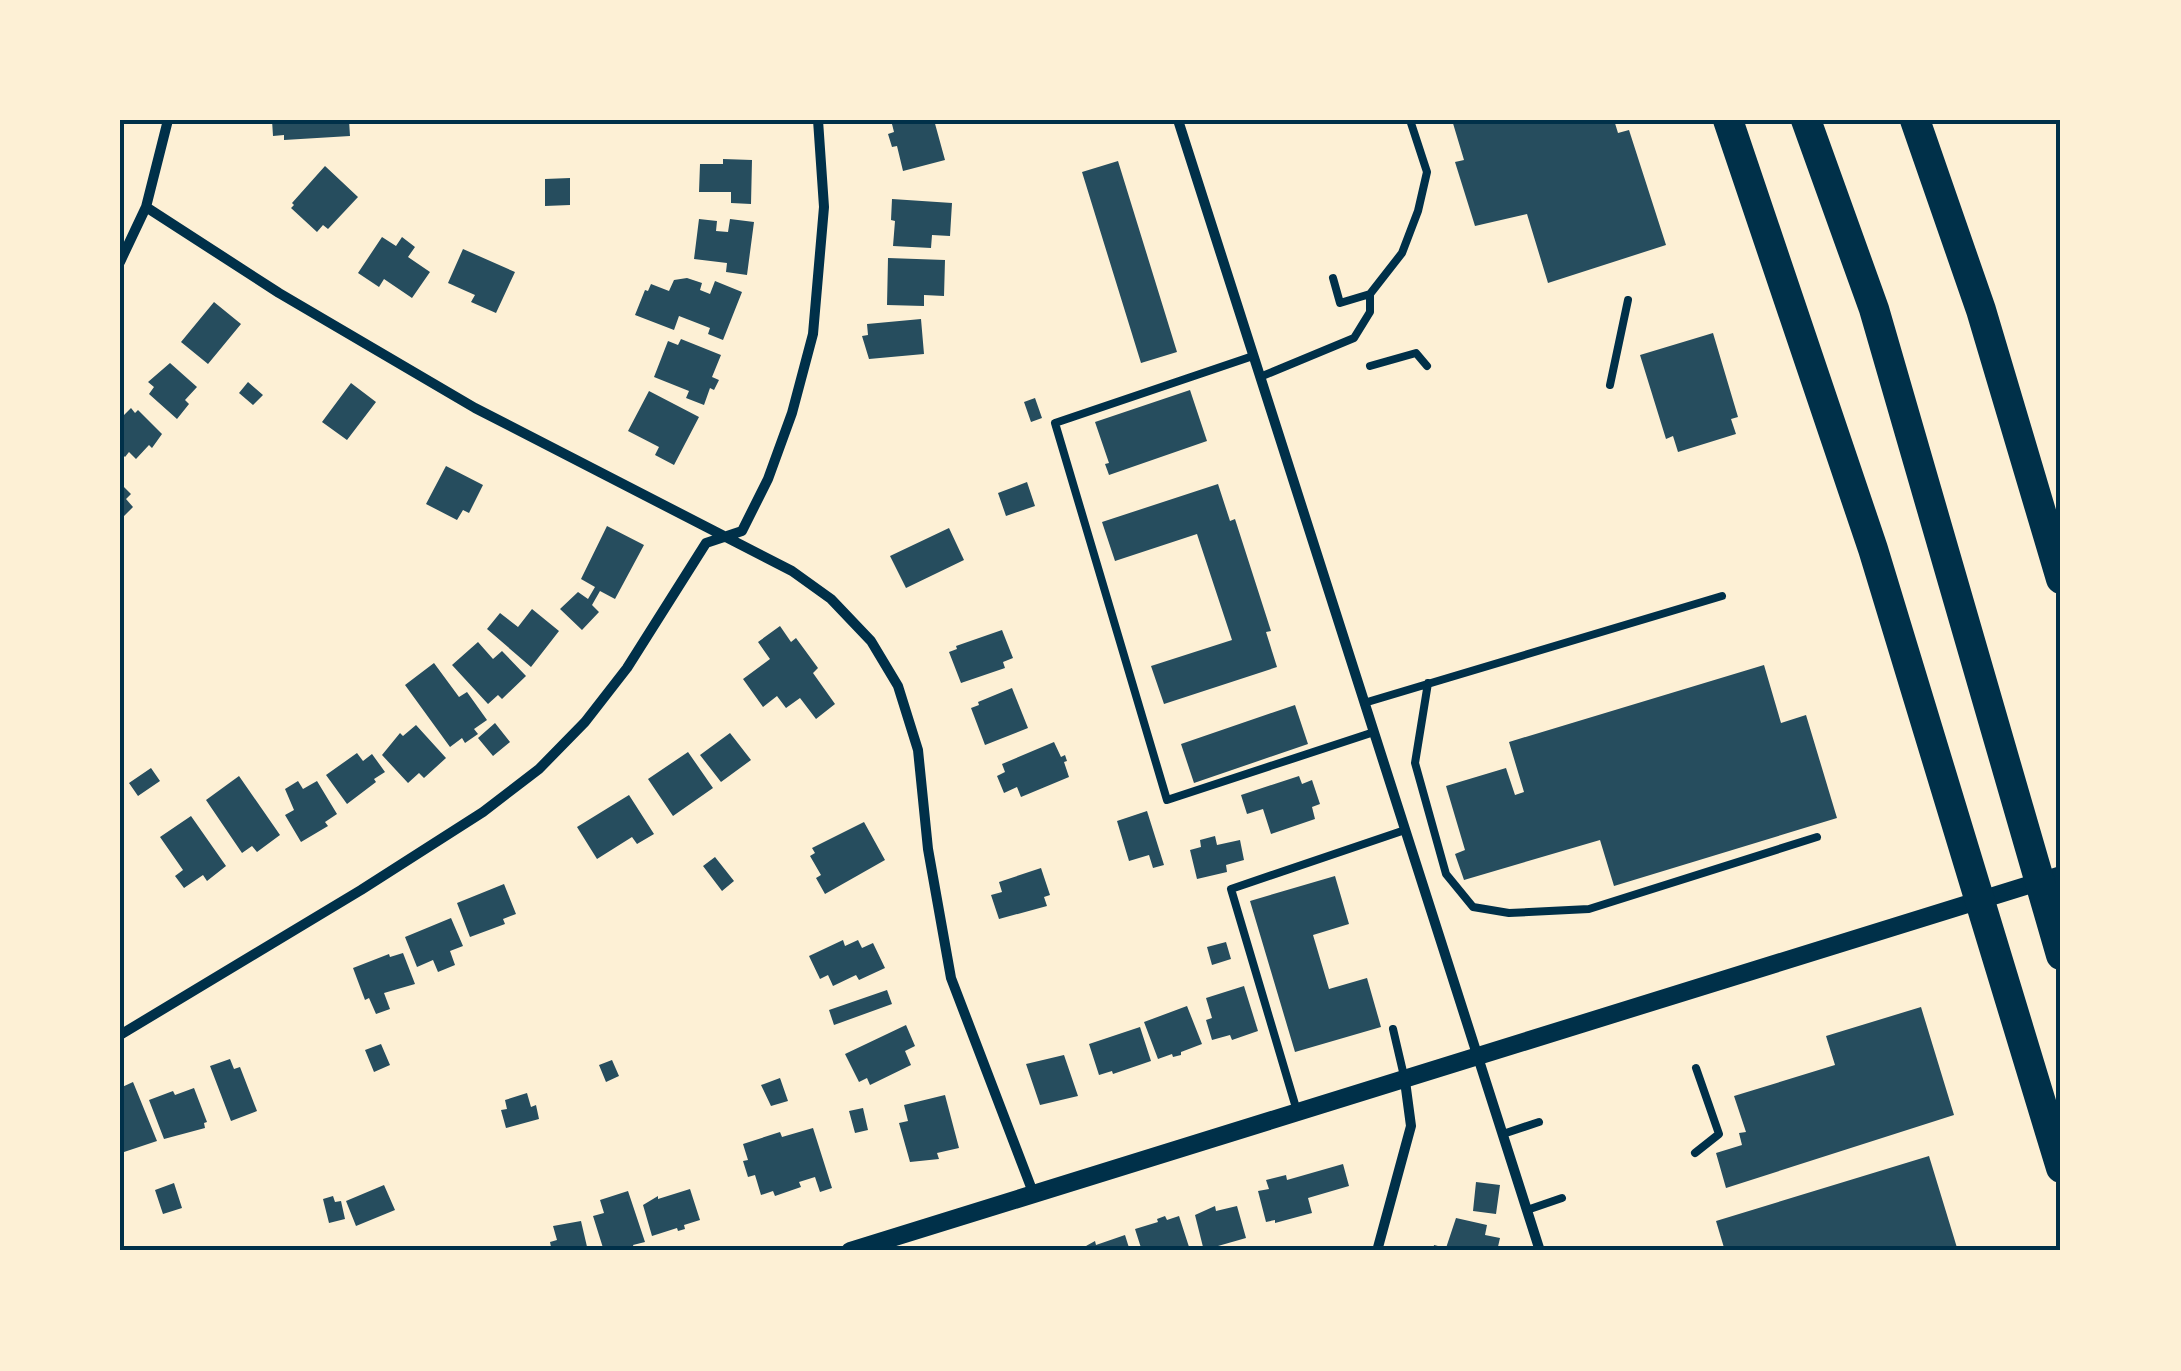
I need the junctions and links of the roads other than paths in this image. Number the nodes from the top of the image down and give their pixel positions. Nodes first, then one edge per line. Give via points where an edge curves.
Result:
1 (168, 120) edge
2 (818, 120) edge
3 (1178, 120) edge
4 (1410, 120) edge
5 (1728, 120) edge
6 (1806, 120) edge
7 (1915, 120) edge
8 (146, 207) junction
9 (120, 262) edge
10 (1332, 278) dead end
11 (1370, 294) junction
12 (1628, 300) dead end
13 (1254, 356) junction
14 (1370, 366) dead end
15 (1427, 366) dead end
16 (1260, 377) junction
17 (1610, 385) dead end
18 (724, 537) junction
19 (2061, 579) edge
20 (1722, 596) dead end
21 (1428, 683) junction
22 (1364, 703) junction
23 (1374, 732) junction
24 (1405, 830) junction
25 (1818, 837) dead end
26 (2061, 876) edge
27 (2061, 955) edge
28 (1393, 1030) dead end
29 (120, 1035) edge
30 (1478, 1058) junction
31 (1696, 1068) dead end
32 (1406, 1081) junction
33 (1298, 1114) junction
34 (1539, 1122) dead end
35 (1503, 1134) junction
36 (1694, 1154) dead end
37 (2061, 1168) edge
38 (1034, 1194) junction
39 (1562, 1198) dead end
40 (1527, 1210) junction
41 (850, 1251) edge
42 (1376, 1251) edge
43 (1540, 1251) edge

1 - 8 street
2 - 18 street via 824,207 812,334 768,478 742,531
3 - 13 street
4 - 11 lane via 1427,172 1418,212 1402,254
5 - 37 highway via 1873,550
6 - 27 highway via 1874,309
7 - 19 highway via 1981,310
8 - 9 street
8 - 18 street via 475,408
10 - 11 lane via 1340,303
11 - 16 lane via 1370,312 1354,338
12 - 17 lane
13 - 16 street
13 - 23 lane via 1055,422 1167,800
14 - 15 lane via 1416,353
16 - 22 street
18 - 29 street via 706,543 627,668 539,769 376,880
18 - 38 street via 832,599 871,641 898,686 918,750 951,978
20 - 21 lane
21 - 22 lane
21 - 25 lane via 1415,763 1446,874 1473,908 1589,909
22 - 23 street
23 - 24 street
24 - 30 street
24 - 33 lane via 1231,889
26 - 30 street
28 - 32 lane
30 - 32 street
30 - 35 street
31 - 36 lane via 1719,1134
32 - 33 street
32 - 42 street via 1411,1126
33 - 38 street
34 - 35 lane
35 - 40 street
38 - 41 street
39 - 40 lane
40 - 43 street

